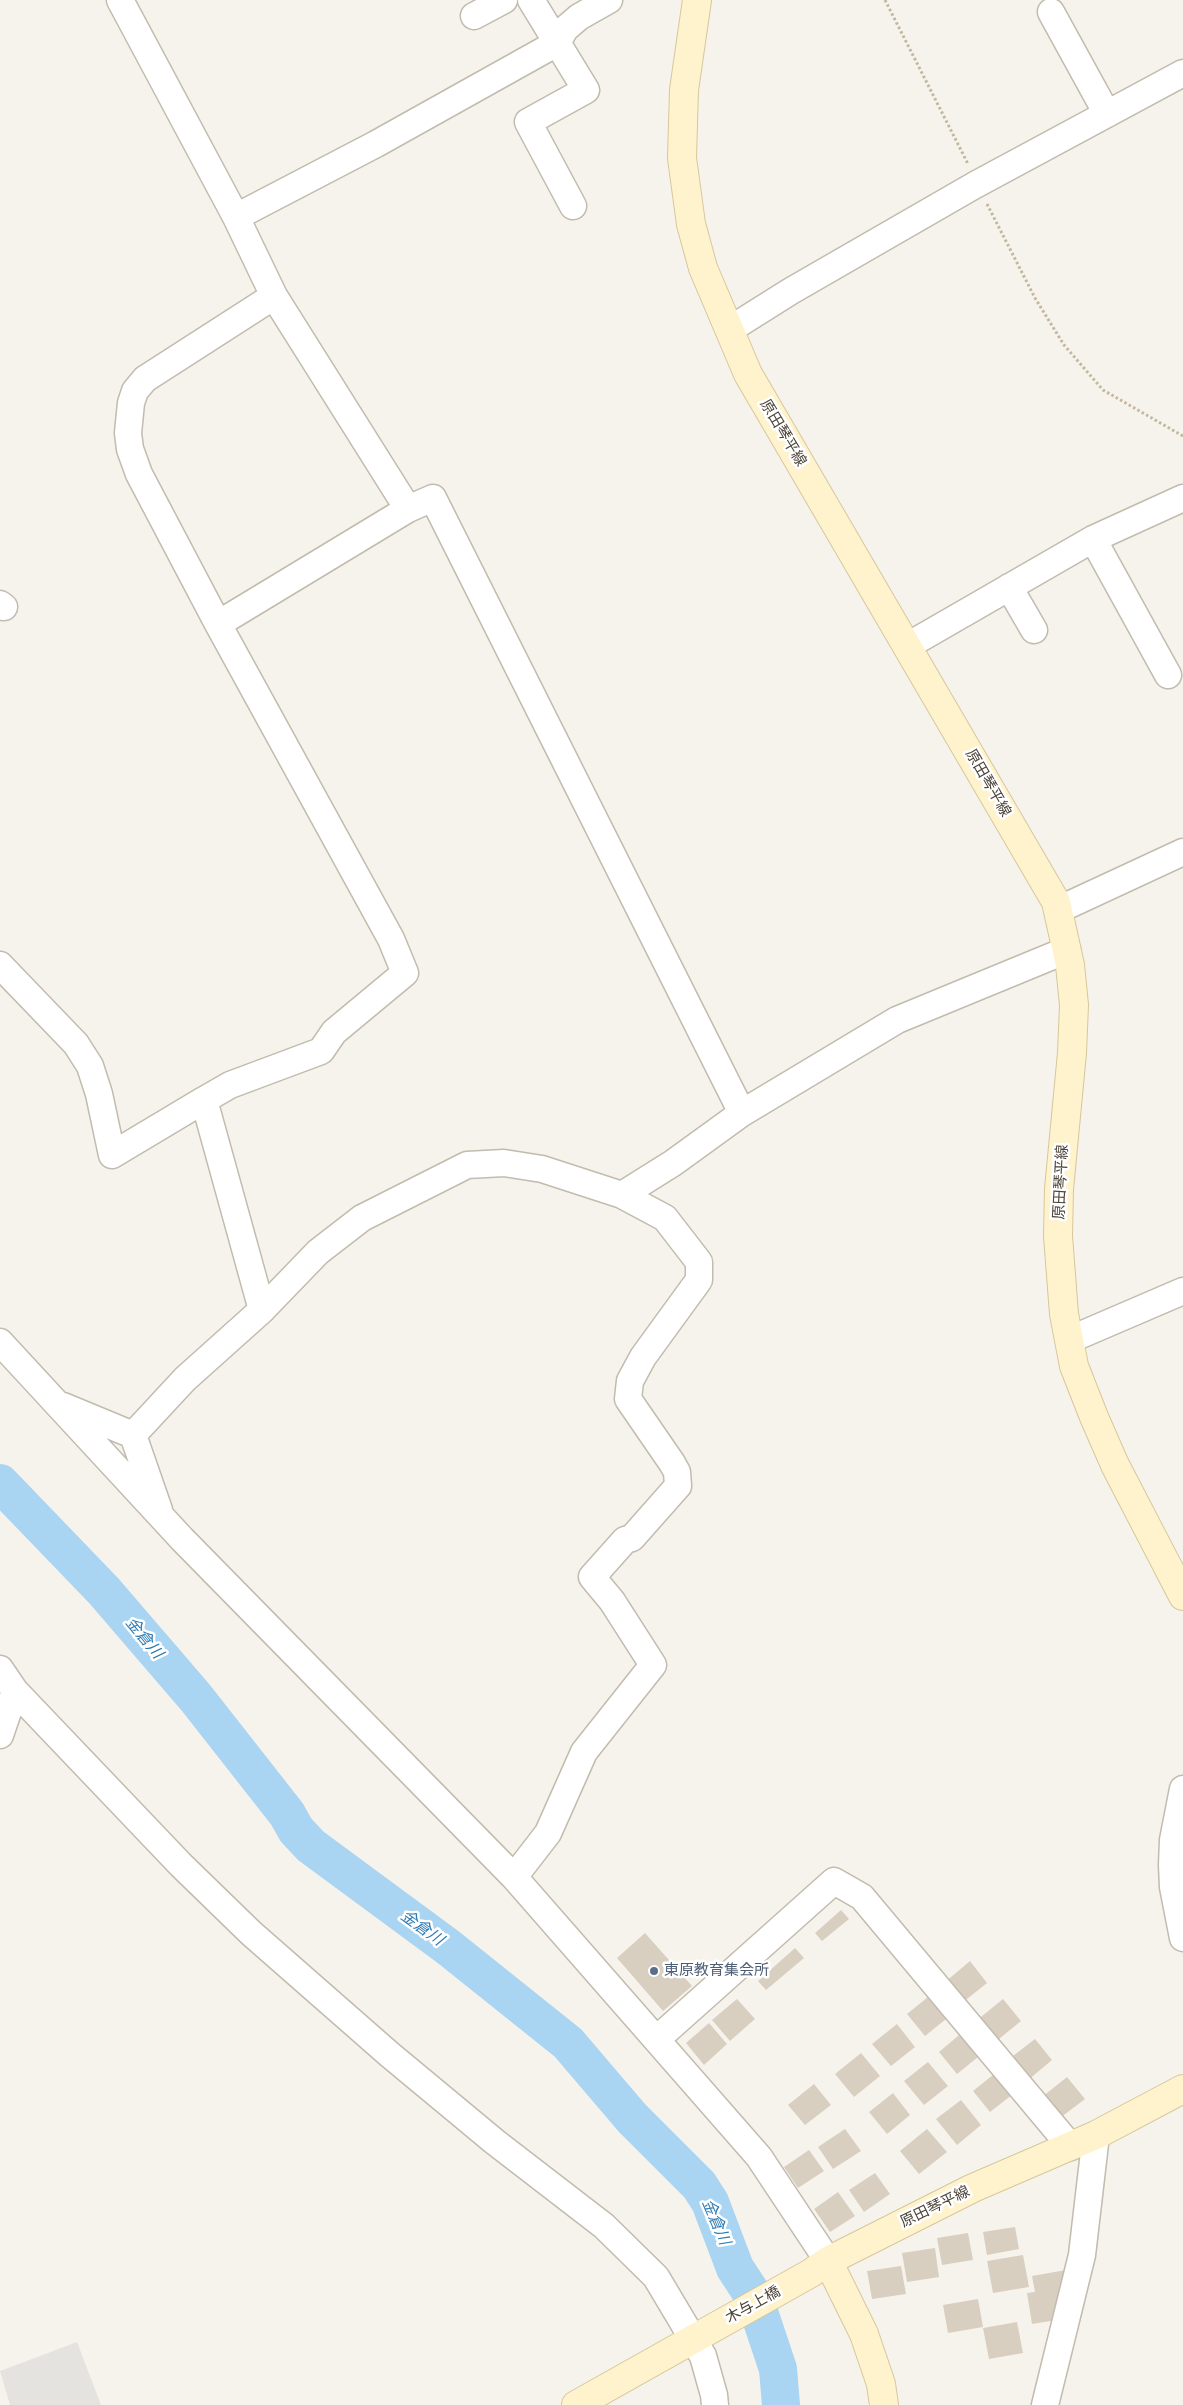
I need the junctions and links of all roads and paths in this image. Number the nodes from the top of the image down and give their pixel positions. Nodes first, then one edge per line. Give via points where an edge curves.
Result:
1 (120, 0) edge
2 (504, 0) edge
3 (531, 0) edge
4 (609, 0) edge
5 (697, 0) edge
6 (885, 0) edge
7 (1051, 12) dead end
8 (474, 16) dead end
9 (557, 43) junction
10 (1183, 73) edge
11 (1107, 114) junction
12 (978, 184) junction
13 (573, 206) dead end
14 (236, 217) junction
15 (274, 296) junction
16 (729, 330) junction
17 (1183, 436) edge
18 (1183, 498) edge
19 (408, 509) junction
20 (1093, 539) junction
21 (1009, 587) junction
22 (218, 624) junction
23 (1034, 630) dead end
24 (909, 645) junction
25 (1168, 675) dead end
26 (1183, 852) edge
27 (1058, 910) junction
28 (1067, 950) junction
29 (0, 965) edge
30 (204, 1100) junction
31 (742, 1113) junction
32 (622, 1195) junction
33 (1183, 1291) edge
34 (262, 1310) junction
35 (1069, 1340) junction
36 (0, 1342) edge
37 (57, 1404) junction
38 (133, 1434) junction
39 (162, 1518) junction
40 (1183, 1596) edge
41 (0, 1669) edge
42 (15, 1691) junction
43 (0, 1736) edge
44 (1183, 1789) edge
45 (514, 1877) junction
46 (1183, 1938) edge
47 (657, 2039) junction
48 (1183, 2089) edge
49 (1096, 2135) junction
50 (1071, 2147) junction
51 (819, 2267) junction
52 (694, 2337) junction
53 (576, 2405) edge
54 (715, 2405) edge
55 (884, 2405) edge
56 (1045, 2405) edge

1 - 14 street
2 - 8 street
3 - 9 street
4 - 9 street via 579,17 565,29
5 - 16 main road, 原田琴平線 via 684,90 682,158 693,233 703,268
6 - 12 path
7 - 11 street
9 - 13 street via 586,90 528,122
9 - 14 street via 376,144
10 - 11 street
11 - 12 street
12 - 16 street
12 - 17 path via 1034,298 1064,345 1104,390
14 - 15 street
15 - 19 street
15 - 22 street via 145,379 135,391 131,403 128,432 139,474
16 - 24 main road, 原田琴平線 via 748,374
18 - 20 street
19 - 22 street
19 - 31 street via 433,498
20 - 21 street
20 - 25 street via 1122,613
21 - 23 street
21 - 24 street
22 - 30 street via 391,939 405,973 334,1032 321,1051 230,1085
24 - 27 main road, 原田琴平線
26 - 27 street
27 - 28 main road, 原田琴平線
28 - 31 street via 897,1020
28 - 35 main road, 原田琴平線 via 1074,1005 1058,1236
29 - 30 street via 70,1038 90,1066 112,1155
30 - 34 street
31 - 32 street
32 - 34 street via 542,1169 504,1163 467,1165 362,1218 318,1252
32 - 45 street via 665,1218 699,1262 699,1280 643,1357 630,1381 628,1399 672,1463 677,1472 678,1486 592,1577 612,1601 653,1665 584,1752 548,1833
33 - 35 street
34 - 38 street via 185,1379
35 - 40 main road, 原田琴平線 via 1074,1366 1115,1465
36 - 37 street
37 - 38 street
37 - 39 street
38 - 39 street
39 - 45 street
41 - 42 street
42 - 43 street
42 - 52 street via 251,1933 397,2061 604,2226 656,2277
44 - 46 street via 1173,1840 1172,1866
45 - 47 street
47 - 50 street via 834,1881 862,1897
47 - 51 street via 759,2157
48 - 49 main road, 原田琴平線
49 - 50 main road, 原田琴平線
49 - 56 street via 1082,2255
50 - 51 main road, 原田琴平線 via 973,2188
51 - 52 main road, 木与上橋
51 - 55 main road via 864,2334 881,2384
52 - 53 main road, 木与上橋
52 - 54 street via 703,2356

